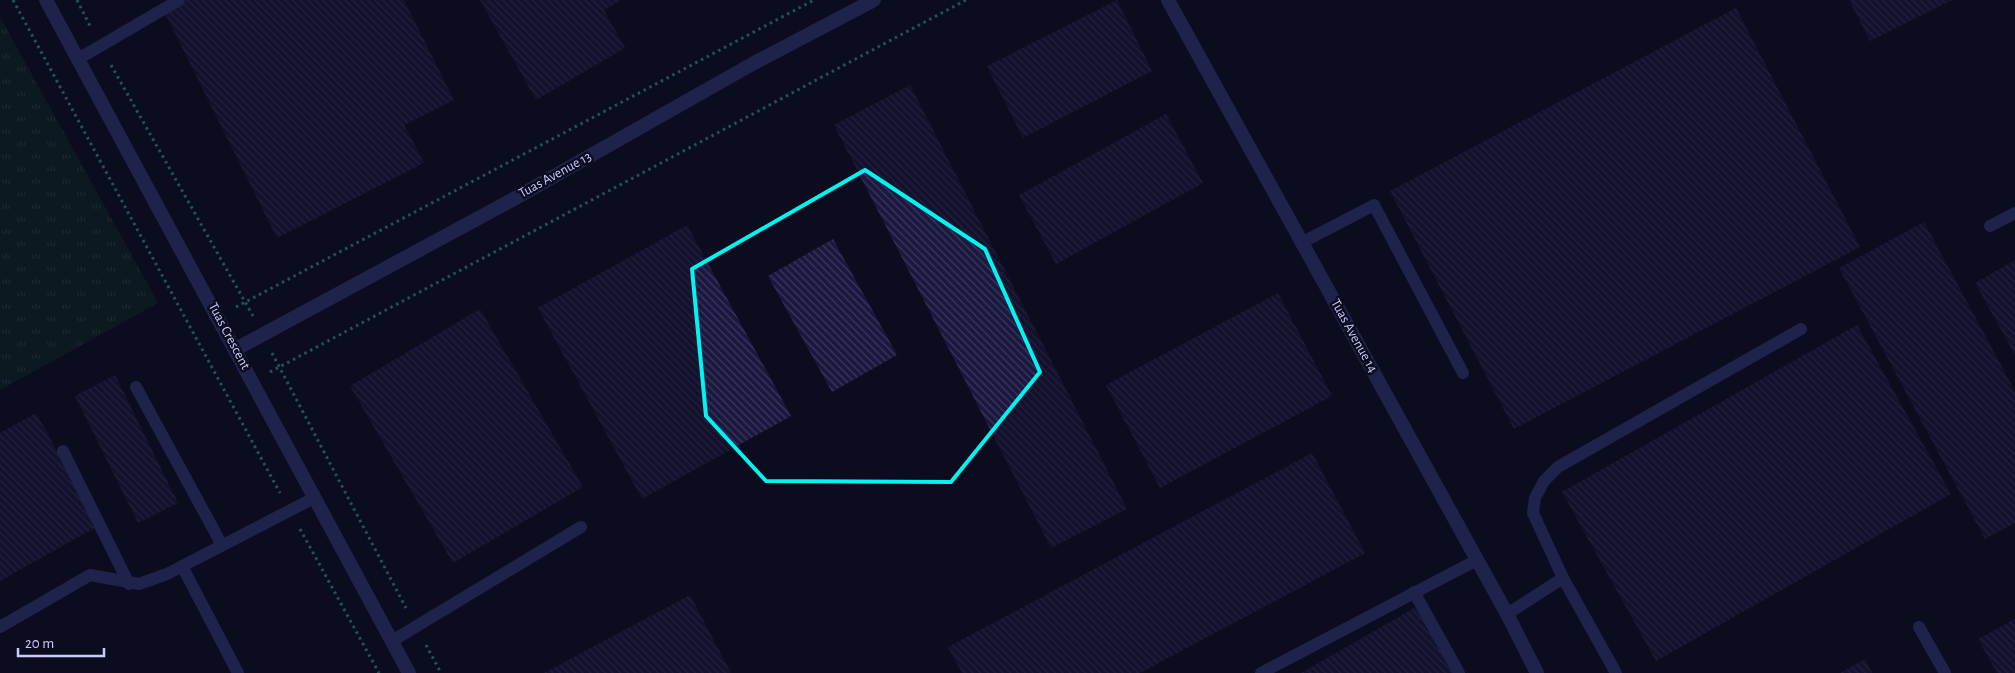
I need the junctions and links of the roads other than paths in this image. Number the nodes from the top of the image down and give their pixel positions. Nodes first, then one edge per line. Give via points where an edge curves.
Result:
1 (46, 0) edge
2 (179, 0) edge
3 (874, 0) edge
4 (1168, 0) edge
5 (78, 59) junction
6 (2015, 213) edge
7 (1990, 226) dead end
8 (1302, 242) junction
9 (1801, 329) dead end
10 (236, 349) junction
11 (1463, 373) dead end
12 (136, 387) dead end
13 (63, 451) dead end
14 (314, 498) junction
15 (581, 528) dead end
16 (222, 545) junction
17 (1477, 560) junction
18 (182, 566) junction
19 (1563, 578) junction
20 (129, 584) junction
21 (1414, 592) junction
22 (1507, 614) junction
23 (0, 627) edge
24 (1919, 627) dead end
25 (392, 641) junction
26 (238, 673) edge
27 (409, 673) edge
28 (1261, 673) edge
29 (1460, 673) edge
30 (1537, 673) edge
31 (1616, 673) edge
32 (1946, 673) edge

1 - 5 street, Tuas Crescent
2 - 5 lane
3 - 10 street, Tuas Avenue 13
4 - 8 street, Tuas Avenue 14
5 - 10 street, Tuas Crescent
6 - 7 lane
8 - 11 lane via 1374,205
8 - 17 street, Tuas Avenue 14
9 - 19 lane via 1558,467 1544,481 1535,498 1533,513
10 - 14 street, Tuas Crescent
12 - 16 lane
13 - 20 lane
14 - 16 lane
14 - 25 street, Tuas Crescent
15 - 25 lane
16 - 18 lane
17 - 21 lane
17 - 22 street, Tuas Avenue 14
18 - 20 lane via 139,584
18 - 26 lane
19 - 22 lane
19 - 31 lane
20 - 23 lane via 90,575
21 - 28 lane
21 - 29 lane
22 - 30 street, Tuas Avenue 14
24 - 32 lane
25 - 27 street, Tuas Crescent

